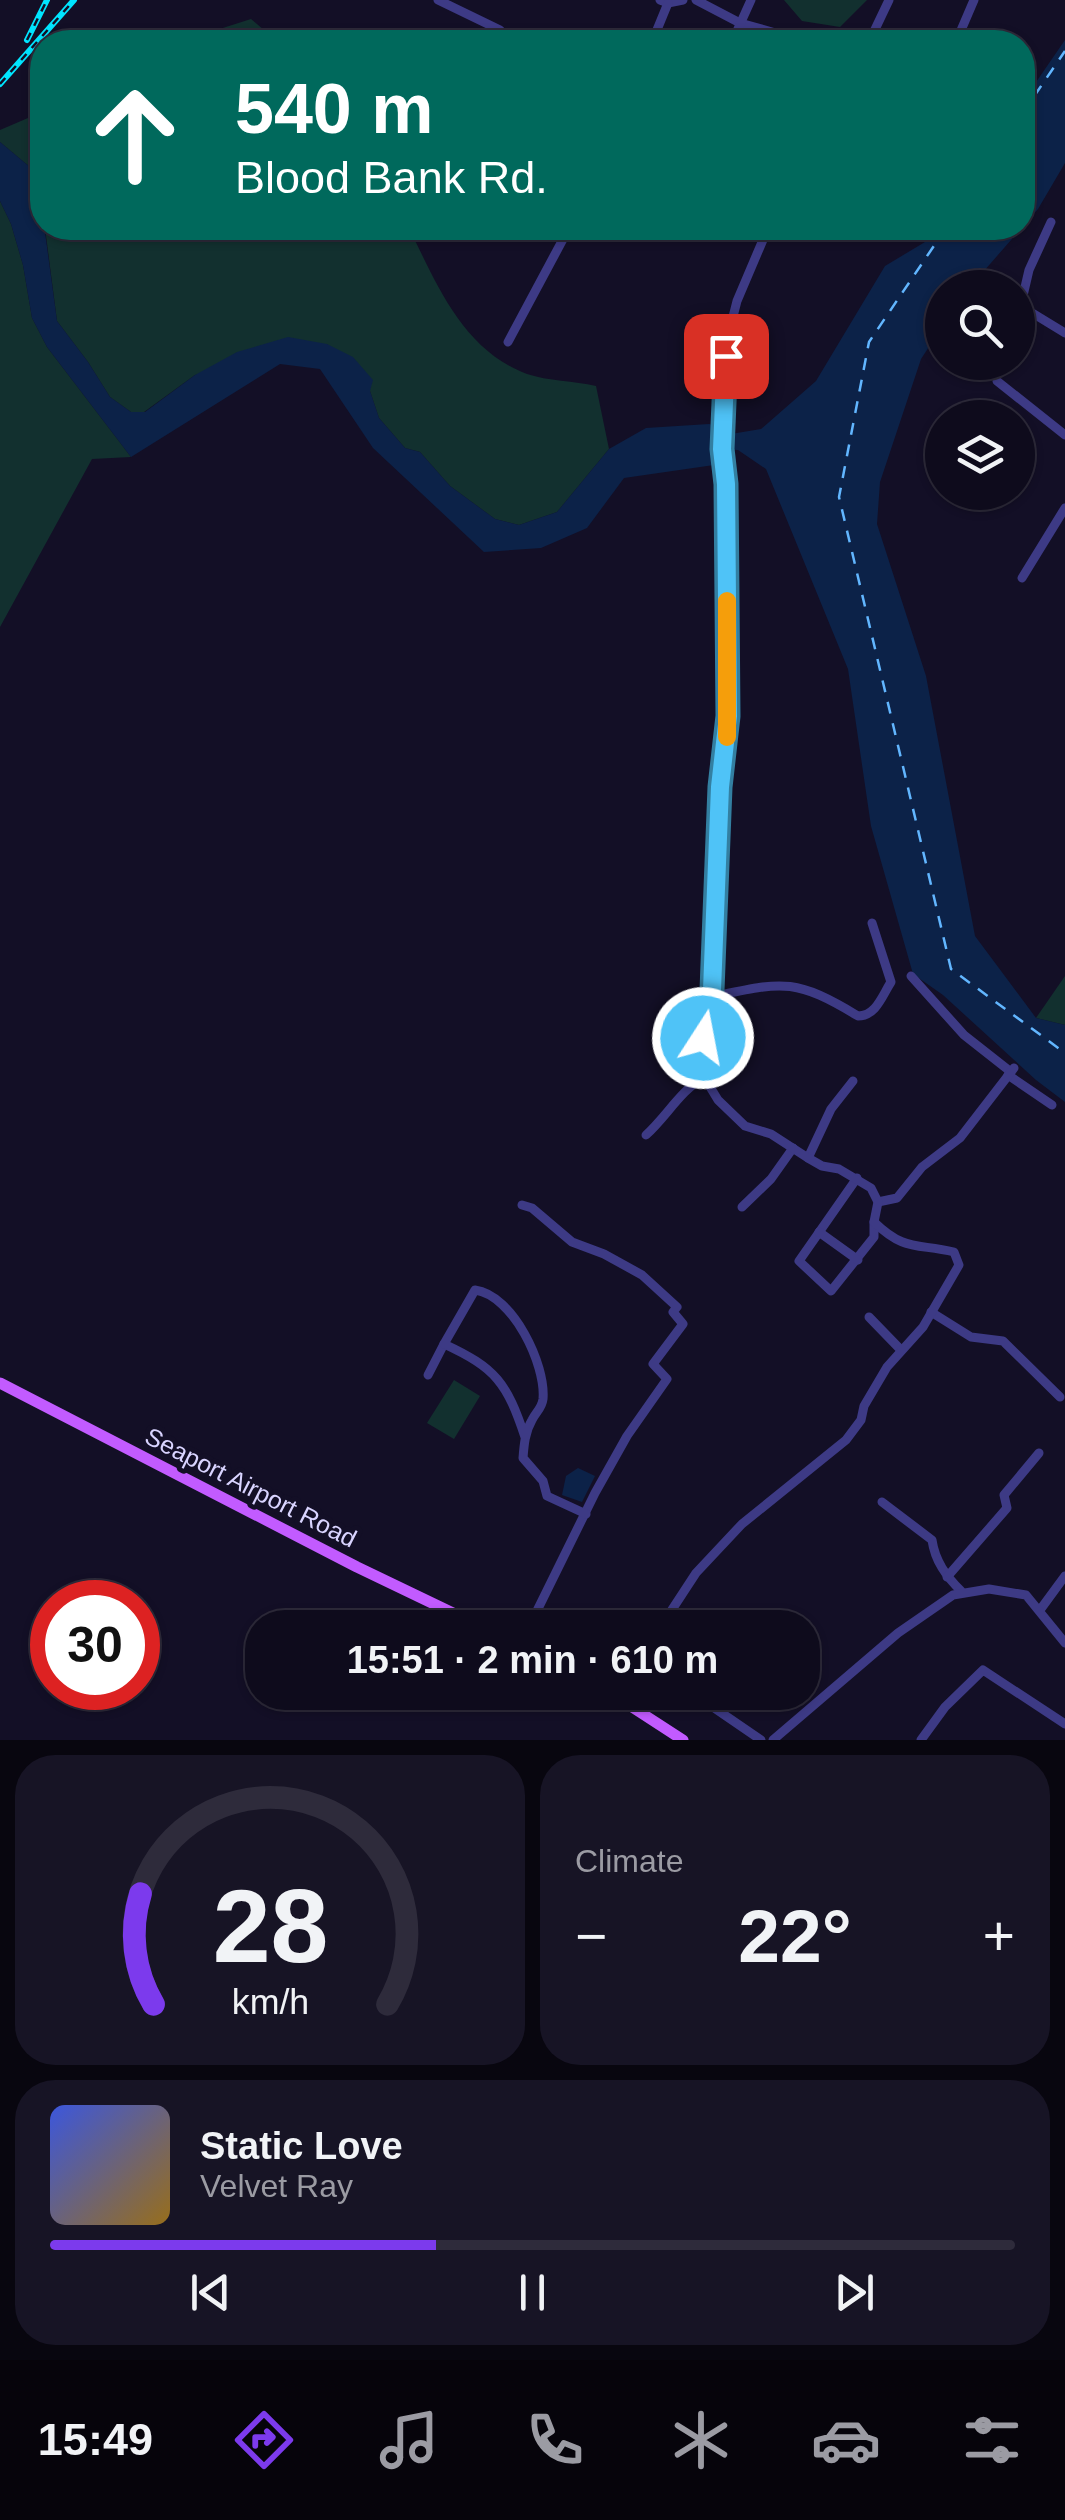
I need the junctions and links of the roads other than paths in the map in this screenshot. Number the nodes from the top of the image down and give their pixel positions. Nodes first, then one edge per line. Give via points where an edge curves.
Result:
1 (438, 0) edge
2 (683, 0) edge
3 (696, 0) edge
4 (750, 0) edge
5 (889, 0) edge
6 (974, 0) edge
7 (664, 2) edge
8 (740, 23) junction
9 (500, 30) edge
10 (656, 30) edge
11 (737, 30) edge
12 (765, 30) edge
13 (873, 30) edge
14 (961, 30) edge
15 (1052, 222) dead end
16 (563, 240) edge
17 (763, 240) edge
18 (1065, 333) edge
19 (508, 342) dead end
20 (996, 380) dead end
21 (1065, 435) edge
22 (1064, 514) edge
23 (1022, 578) dead end
24 (872, 923) dead end
25 (911, 976) dead end
26 (711, 997) junction
27 (1011, 1072) junction
28 (704, 1077) junction
29 (853, 1081) dead end
30 (1052, 1106) dead end
31 (646, 1135) dead end
32 (794, 1148) junction
33 (808, 1158) junction
34 (857, 1178) junction
35 (878, 1202) junction
36 (522, 1205) dead end
37 (742, 1207) dead end
38 (874, 1222) junction
39 (819, 1232) junction
40 (858, 1260) junction
41 (931, 1312) junction
42 (868, 1317) dead end
43 (444, 1344) junction
44 (900, 1350) junction
45 (428, 1375) dead end
46 (0, 1383) edge
47 (1060, 1396) dead end
48 (518, 1416) junction
49 (532, 1419) junction
50 (524, 1437) junction
51 (1038, 1453) dead end
52 (882, 1502) dead end
53 (586, 1514) junction
54 (1065, 1576) edge
55 (947, 1577) junction
56 (961, 1591) junction
57 (446, 1610) edge
58 (537, 1610) edge
59 (672, 1610) edge
60 (1040, 1610) junction
61 (1065, 1643) edge
62 (637, 1710) edge
63 (718, 1710) edge
64 (1065, 1724) edge
65 (683, 1740) edge
66 (762, 1740) edge
67 (773, 1740) edge
68 (921, 1740) edge

1 - 9 street
2 - 7 street
3 - 8 street
4 - 8 street
5 - 13 street
6 - 14 street
7 - 10 street
8 - 11 street
8 - 12 street
15 - 18 street via 1022,300
16 - 19 street
17 - 26 street via 726,340 729,703
20 - 21 street
22 - 23 street
24 - 26 street via 890,982 864,1016 780,982
25 - 27 street via 964,1035
26 - 28 street via 698,1055
27 - 30 street
27 - 35 street via 960,1138 922,1167 897,1198
28 - 31 street
28 - 32 street via 745,1126
29 - 33 street
32 - 33 street
32 - 37 street
33 - 34 street
34 - 35 street
34 - 39 street
35 - 38 street
36 - 53 street via 572,1242 642,1275 677,1306 673,1312 683,1324 653,1364 666,1379 662,1389 627,1436
38 - 40 street via 874,1237
38 - 41 street via 908,1246 954,1252 960,1265
39 - 40 street
39 - 40 street via 799,1262 832,1291
41 - 44 street
41 - 47 street via 972,1336 1003,1341
42 - 44 street
43 - 45 street
43 - 48 street via 487,1367
43 - 49 street via 476,1290 492,1297 524,1331 535,1358 543,1404
44 - 59 street via 846,1440 742,1524
46 - 57 main road, Seaport Airport Road
48 - 49 street
48 - 50 street
49 - 50 street
50 - 53 street via 523,1458 547,1496
51 - 55 street via 1004,1495 1006,1508
52 - 55 street via 932,1540
53 - 58 street
54 - 60 street
55 - 56 street
56 - 60 street via 1026,1595
56 - 67 street via 898,1633
60 - 61 street
62 - 65 main road
63 - 66 street
64 - 68 street via 982,1670

